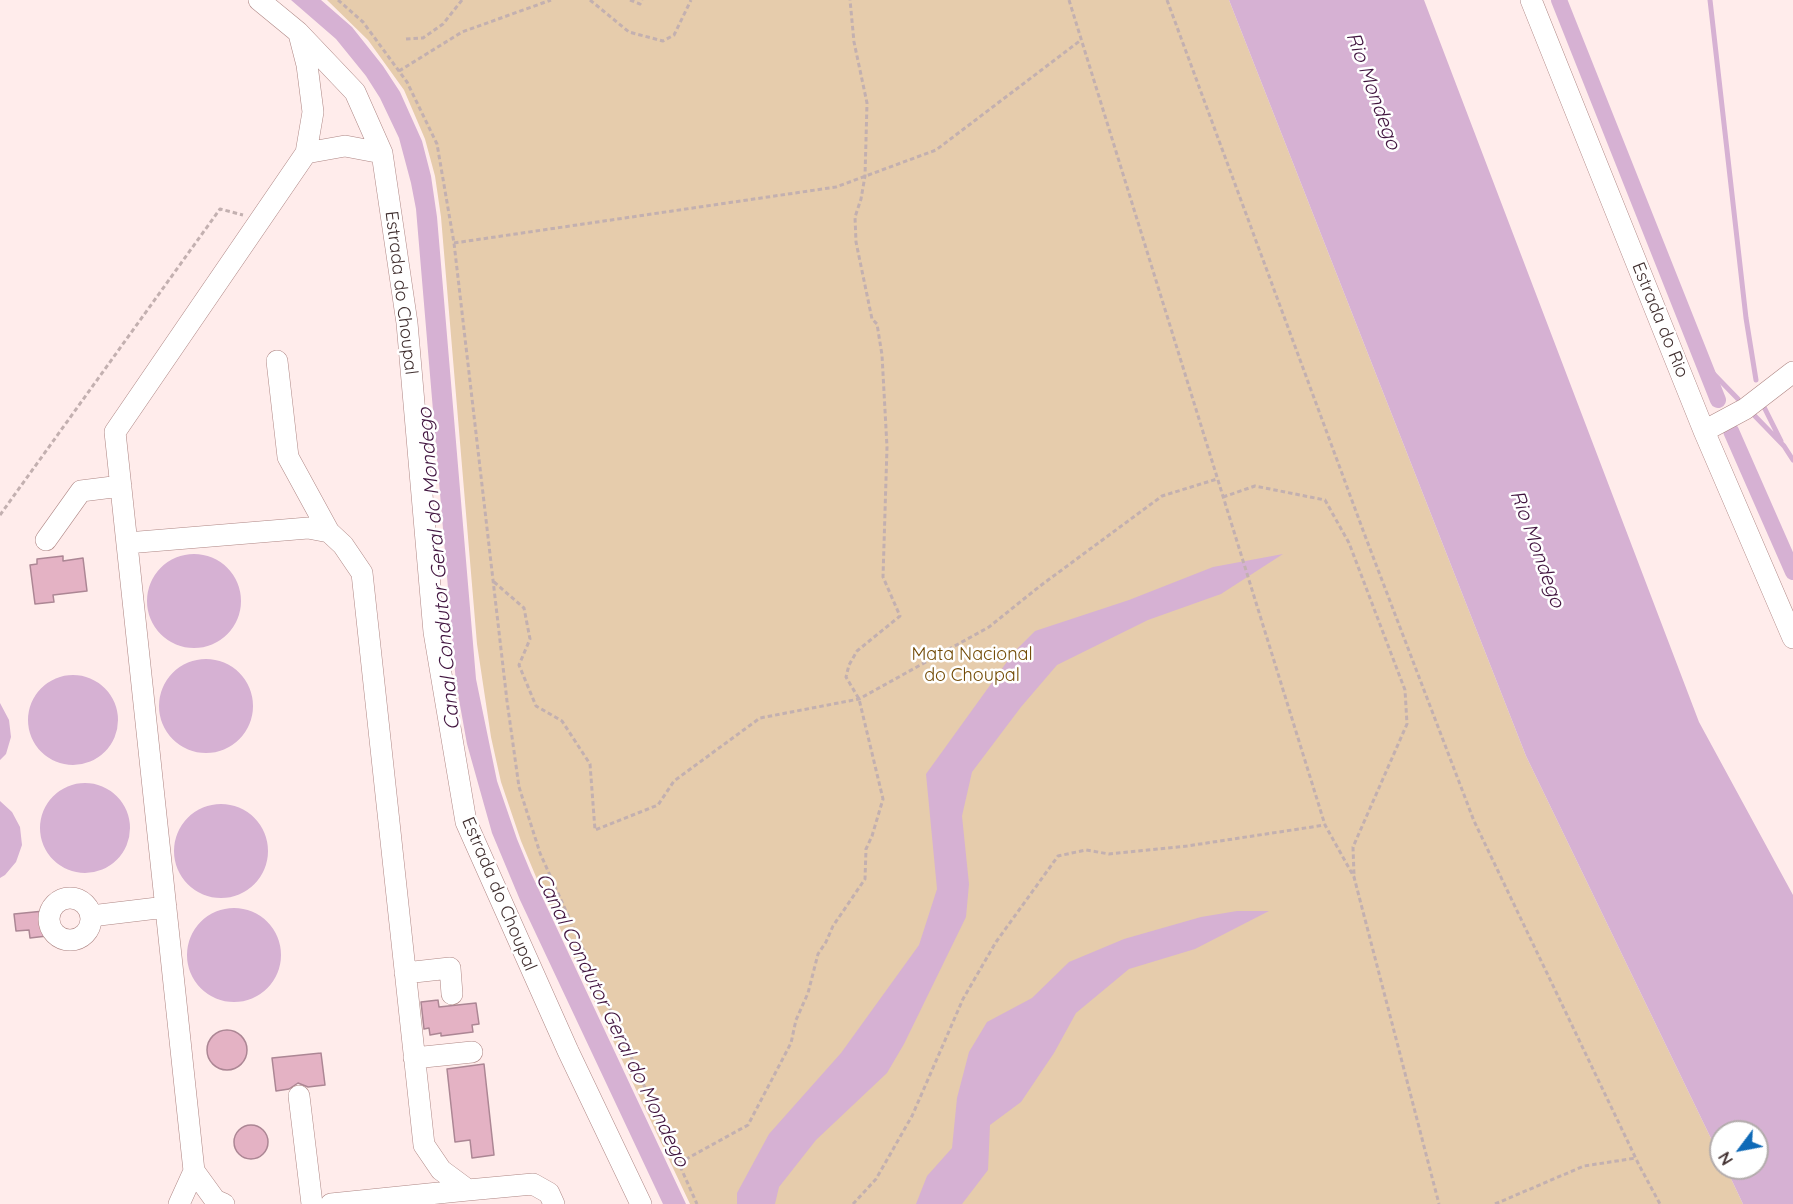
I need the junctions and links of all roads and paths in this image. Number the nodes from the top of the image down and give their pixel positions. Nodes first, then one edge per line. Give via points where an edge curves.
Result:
1 (259, 0) edge
2 (338, 0) edge
3 (462, 0) edge
4 (551, 0) edge
5 (590, 0) edge
6 (630, 0) edge
7 (642, 0) edge
8 (691, 0) edge
9 (850, 0) edge
10 (1069, 0) edge
11 (1167, 0) edge
12 (1532, 0) edge
13 (298, 32) junction
14 (406, 39) dead end
15 (1081, 40) junction
16 (399, 71) junction
17 (306, 153) junction
18 (382, 153) junction
19 (865, 176) junction
20 (261, 219) junction
21 (454, 243) junction
22 (277, 361) dead end
23 (1793, 372) edge
24 (1704, 431) junction
25 (1217, 479) junction
26 (121, 486) junction
27 (1223, 497) junction
28 (0, 515) edge
29 (329, 532) junction
30 (46, 540) dead end
31 (127, 543) junction
32 (493, 581) junction
33 (1793, 638) edge
34 (859, 699) junction
35 (1325, 825) junction
36 (1354, 877) junction
37 (166, 907) junction
38 (91, 916) dead end
39 (405, 973) junction
40 (452, 994) dead end
41 (472, 1052) dead end
42 (414, 1058) junction
43 (299, 1096) dead end
44 (1636, 1158) junction
45 (678, 1163) junction
46 (194, 1171) junction
47 (468, 1190) junction
48 (179, 1204) edge
49 (224, 1204) edge
50 (312, 1204) edge
51 (331, 1204) edge
52 (554, 1204) edge
53 (641, 1204) edge
54 (697, 1204) edge
55 (853, 1204) edge
56 (1439, 1204) edge
57 (1495, 1204) edge
58 (1660, 1204) edge

1 - 13 street, Estrada do Choupal
2 - 16 path via 363,22
3 - 14 path via 443,24 423,38
4 - 16 path via 462,32
5 - 8 path via 629,32 663,41 674,35
6 - 7 path via 640,4
9 - 19 path via 867,103
10 - 15 path
11 - 44 path via 1474,821
12 - 24 street, Estrada do Rio
13 - 17 street via 313,112
13 - 18 street, Estrada do Choupal via 356,92
15 - 19 path via 936,150
15 - 25 path
16 - 21 path via 437,144
17 - 18 street via 345,146
17 - 20 street
18 - 53 street, Estrada do Choupal via 407,323 434,632 466,822
19 - 21 path via 836,187
19 - 34 path via 855,217 856,242 872,319 878,324 882,355 887,447 883,577 900,616 857,651 849,665 846,677
20 - 26 street via 115,432
20 - 28 path via 220,209
21 - 32 path
22 - 29 street via 288,457
23 - 24 street via 1745,409
24 - 33 street, Estrada do Rio
25 - 27 path
25 - 34 path via 1162,496 988,627
26 - 30 street via 81,491
26 - 31 street
27 - 35 path
27 - 36 path via 1256,486 1325,500 1349,543 1405,690 1407,723 1353,847
29 - 31 street via 308,528
29 - 39 street via 362,573
31 - 37 street
32 - 34 path via 524,608 530,639 519,665 536,706 562,721 590,764 596,830 658,805 674,781 760,718
32 - 45 path via 519,787 540,853
34 - 45 path via 883,799 866,849 865,879 818,954 791,1043 748,1125
35 - 36 path
35 - 55 path via 1186,846 1109,854 1086,850 1058,856 996,942 963,999 912,1116 876,1179
36 - 56 path
37 - 38 street
37 - 46 street
39 - 40 street via 450,968
39 - 42 street
41 - 42 street
42 - 47 street via 424,1145 441,1170
43 - 50 street
44 - 57 path via 1584,1166
44 - 58 path
45 - 54 path
46 - 48 street
46 - 49 street via 215,1200
47 - 51 street
47 - 52 street via 533,1184 549,1193

